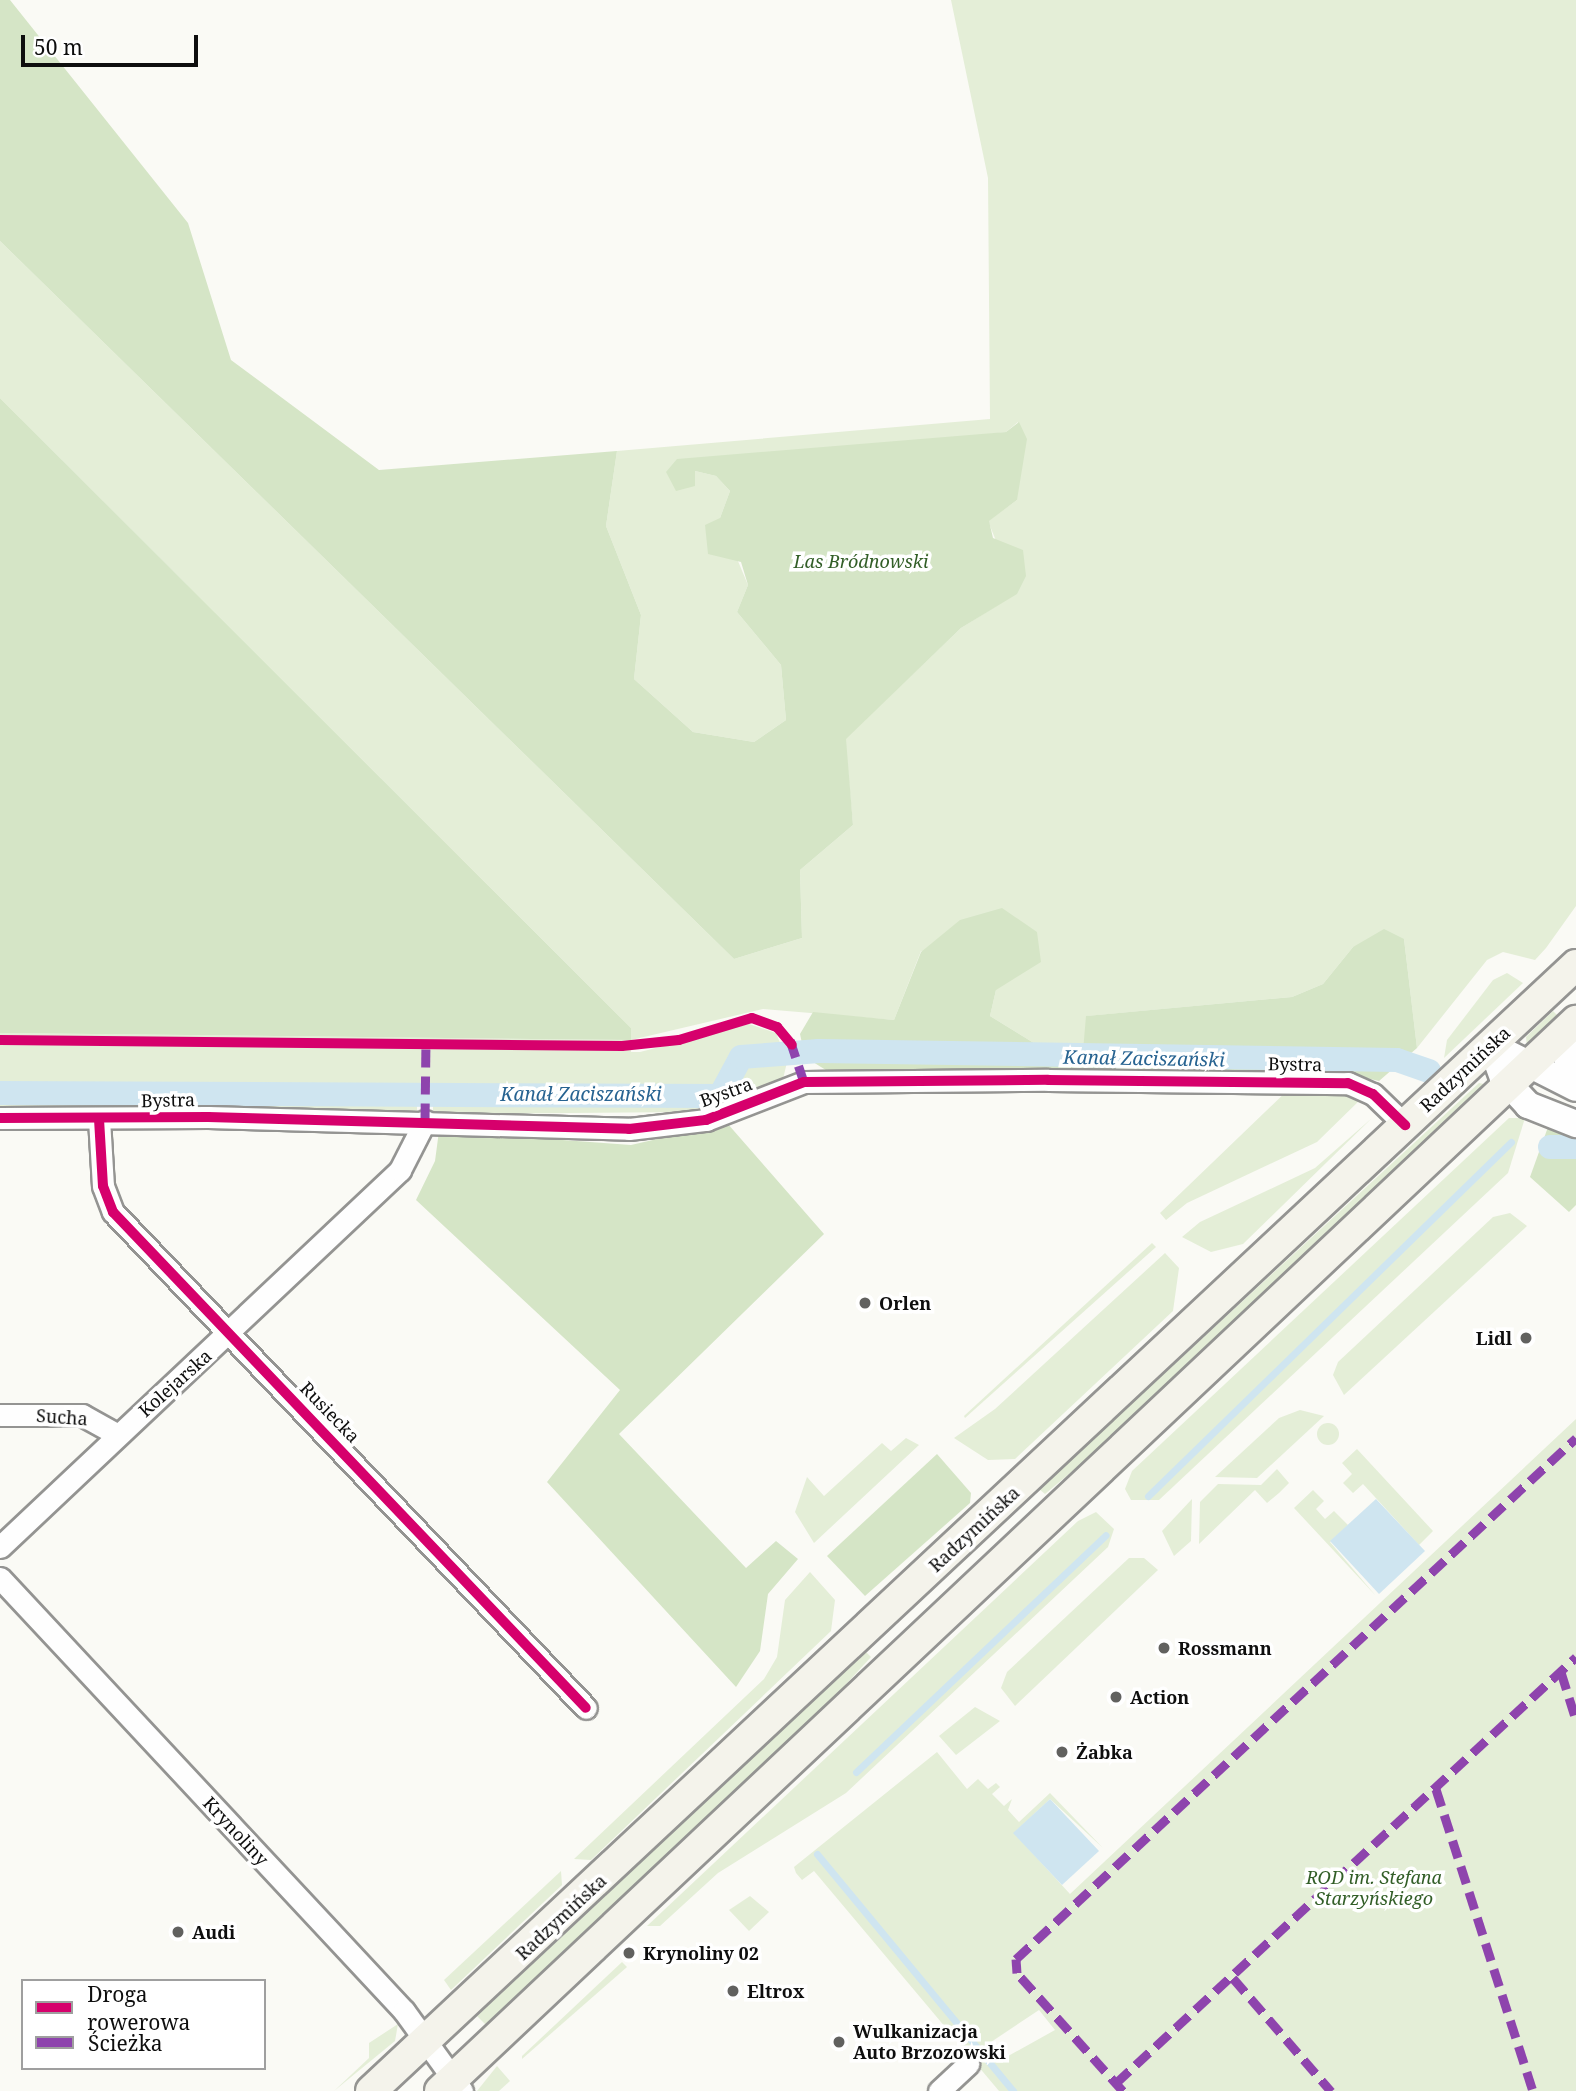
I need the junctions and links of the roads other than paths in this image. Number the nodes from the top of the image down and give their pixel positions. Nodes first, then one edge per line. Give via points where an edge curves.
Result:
1 (1576, 964) edge
2 (1574, 1023) edge
3 (1491, 1045) junction
4 (1531, 1064) junction
5 (1508, 1085) junction
6 (1576, 1087) edge
7 (0, 1118) edge
8 (99, 1119) junction
9 (425, 1121) junction
10 (1576, 1124) edge
11 (1405, 1125) junction
12 (230, 1332) junction
13 (0, 1415) edge
14 (118, 1434) junction
15 (0, 1546) edge
16 (0, 1578) edge
17 (586, 1708) dead end
18 (428, 2039) junction
19 (968, 2064) dead end
20 (451, 2088) edge
21 (371, 2091) edge
22 (939, 2091) edge

1 - 3 main road, Radzymińska
2 - 4 main road
2 - 6 street via 1564,1049
3 - 4 street
3 - 5 street
3 - 11 main road, Radzymińska
4 - 5 main road
4 - 6 street
5 - 10 street via 1540,1113
5 - 20 main road
7 - 8 street, Bystra
8 - 9 street, Bystra
8 - 12 street, Rusiecka via 103,1186 113,1212
9 - 11 street, Bystra via 629,1129 706,1120 804,1082 1048,1080 1348,1083 1373,1094
9 - 12 street, Kolejarska via 400,1170
11 - 18 main road, Radzymińska
12 - 14 street, Kolejarska
12 - 17 street, Rusiecka
13 - 14 street, Sucha via 82,1415
14 - 15 street, Kolejarska
16 - 18 street, Krynoliny
18 - 20 street, Krynoliny
18 - 21 main road, Radzymińska
19 - 22 street

